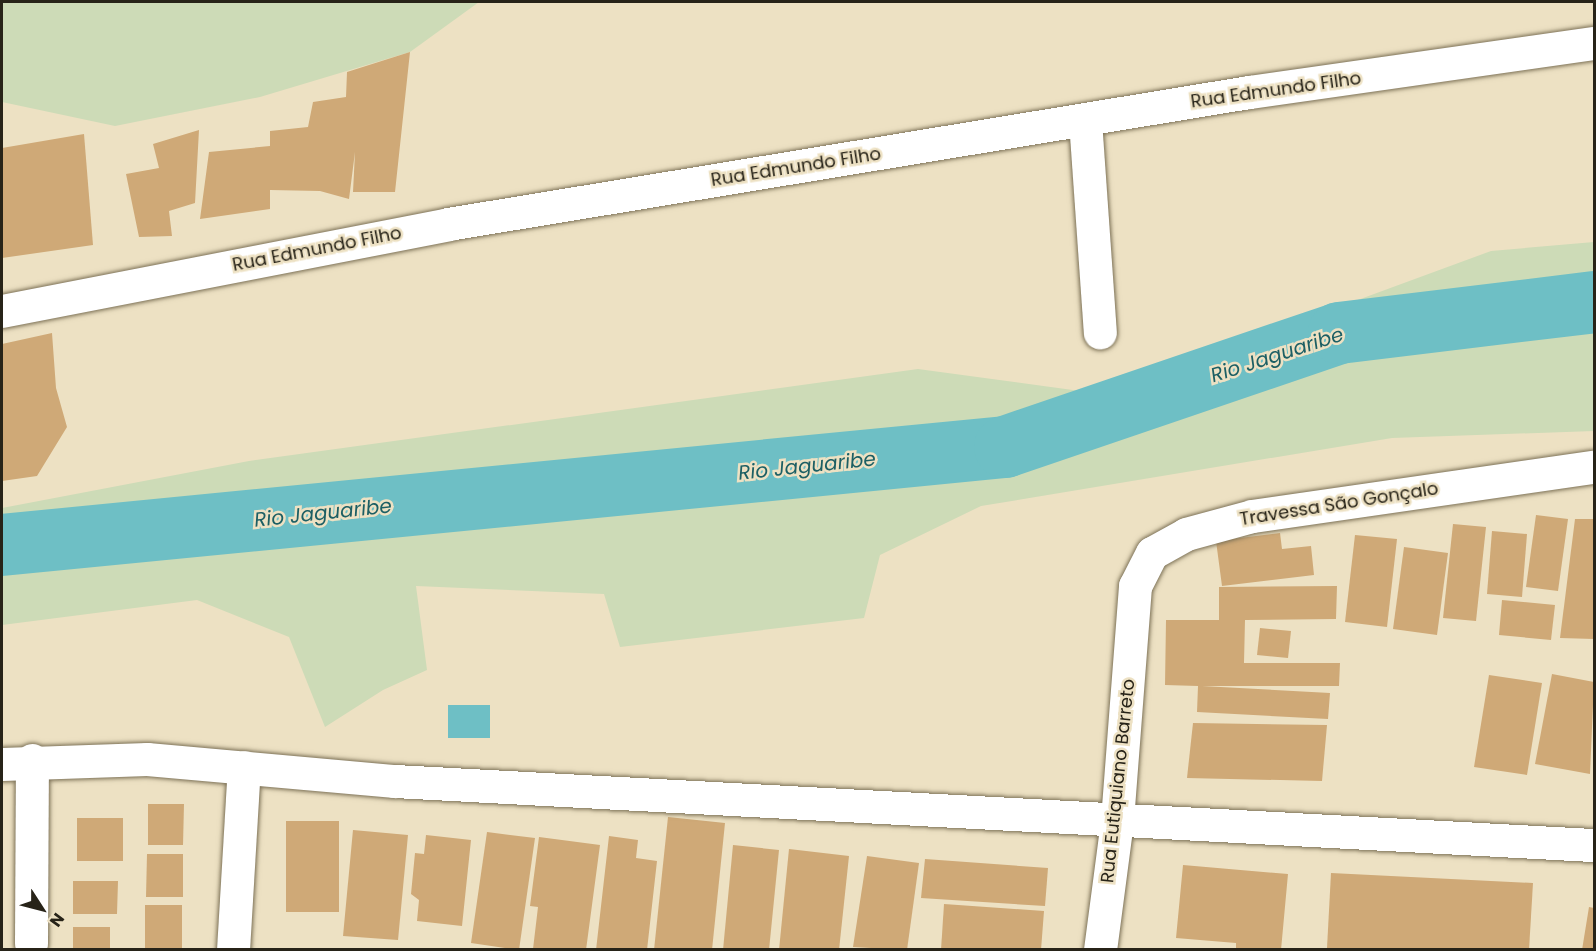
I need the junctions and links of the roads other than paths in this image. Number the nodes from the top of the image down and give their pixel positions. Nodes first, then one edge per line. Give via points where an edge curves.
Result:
1 (1594, 43) edge
2 (1085, 120) junction
3 (2, 310) edge
4 (1100, 332) dead end
5 (1594, 467) edge
6 (1134, 612) joint
7 (17, 762) edge
8 (244, 766) junction
9 (1117, 820) junction
10 (1594, 845) edge
11 (31, 943) dead end
12 (233, 950) edge
13 (1100, 950) edge

1 - 2 street, Rua Edmundo Filho
2 - 3 street, Rua Edmundo Filho via 448,224
2 - 4 street
5 - 6 street, Travessa São Gonçalo via 1213,525 1152,553 1135,586
6 - 9 street, Rua Eutiquiano Barreto
7 - 8 street via 147,759
7 - 11 street
8 - 9 street via 407,782
8 - 12 street
9 - 10 street
9 - 13 street, Rua Eutiquiano Barreto

